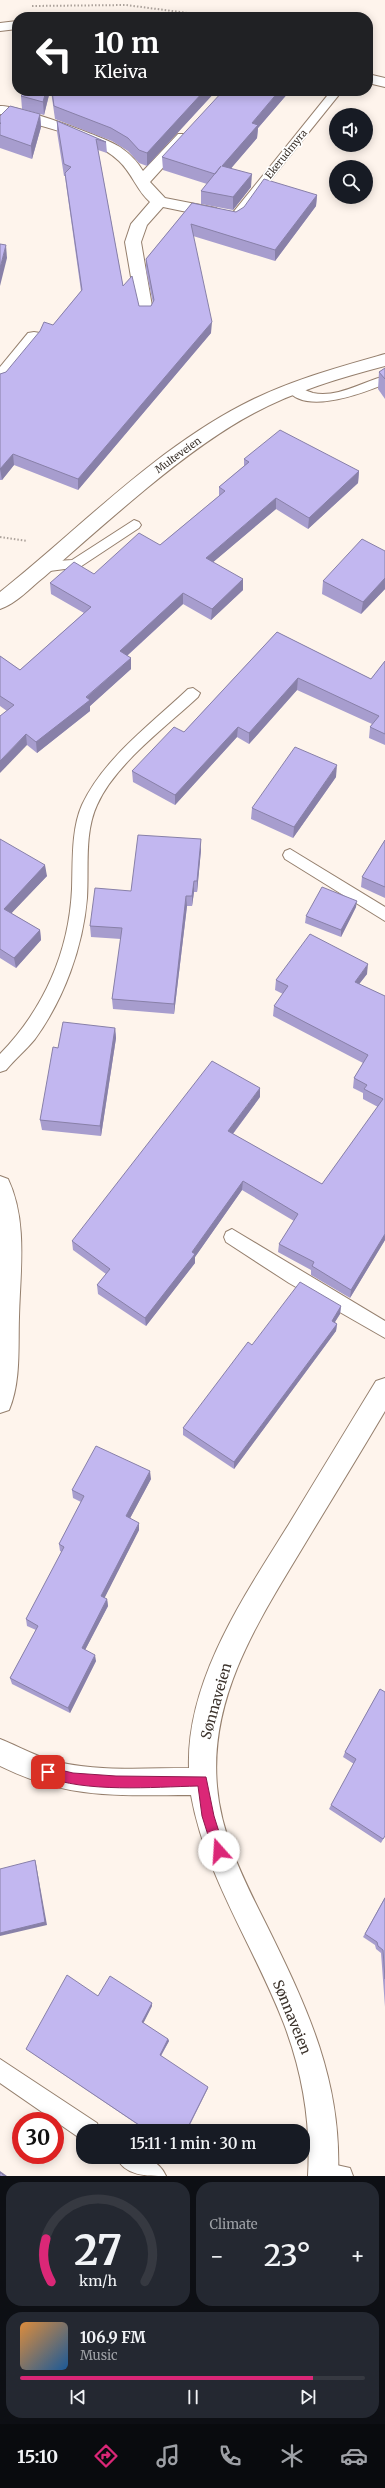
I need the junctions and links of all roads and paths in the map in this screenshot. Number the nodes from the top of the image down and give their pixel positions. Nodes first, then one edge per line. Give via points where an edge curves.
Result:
1 (28, 6) dead end
2 (188, 12) edge
3 (12, 26) edge
4 (0, 27) edge
5 (373, 79) edge
6 (385, 83) edge
7 (333, 96) edge
8 (2, 110) dead end
9 (194, 125) edge
10 (144, 181) junction
11 (160, 202) junction
12 (235, 217) joint
13 (145, 312) edge
14 (34, 337) edge
15 (385, 360) edge
16 (0, 378) edge
17 (385, 380) edge
18 (292, 389) junction
19 (134, 525) dead end
20 (0, 537) edge
21 (32, 541) dead end
22 (42, 567) junction
23 (0, 602) edge
24 (193, 693) dead end
25 (290, 854) dead end
26 (385, 915) edge
27 (0, 1065) edge
28 (0, 1186) edge
29 (232, 1237) dead end
30 (4, 1311) edge
31 (385, 1330) edge
32 (385, 1389) edge
33 (0, 1402) edge
34 (0, 1752) edge
35 (202, 1781) junction
36 (0, 2070) edge
37 (79, 2124) edge
38 (137, 2164) edge
39 (329, 2175) edge
40 (155, 2176) edge

1 - 2 path via 128,6
3 - 4 street
5 - 6 street
7 - 12 lane, Ekerudmyra
8 - 10 street via 106,145 123,157
9 - 10 street
10 - 11 street via 153,197
11 - 12 street
11 - 13 street via 137,225 134,232 133,242
14 - 16 street
15 - 18 street, Multeveien
17 - 18 lane via 323,399 311,398
18 - 22 street, Multeveien via 253,406 197,441 143,481
19 - 22 lane via 75,564
20 - 21 path
22 - 23 street, Multeveien
24 - 27 lane via 109,775 94,796 84,822 78,905 63,969 47,1004 28,1034
25 - 26 lane
28 - 30 street via 7,1220
29 - 31 lane via 295,1278
30 - 33 street via 5,1364
32 - 35 street, Sønnaveien via 258,1598 231,1651 207,1724 202,1753
34 - 35 street via 39,1770 73,1778
35 - 39 street, Sønnaveien via 207,1812 219,1851 288,2000 306,2047 321,2102
36 - 37 lane
38 - 40 lane

